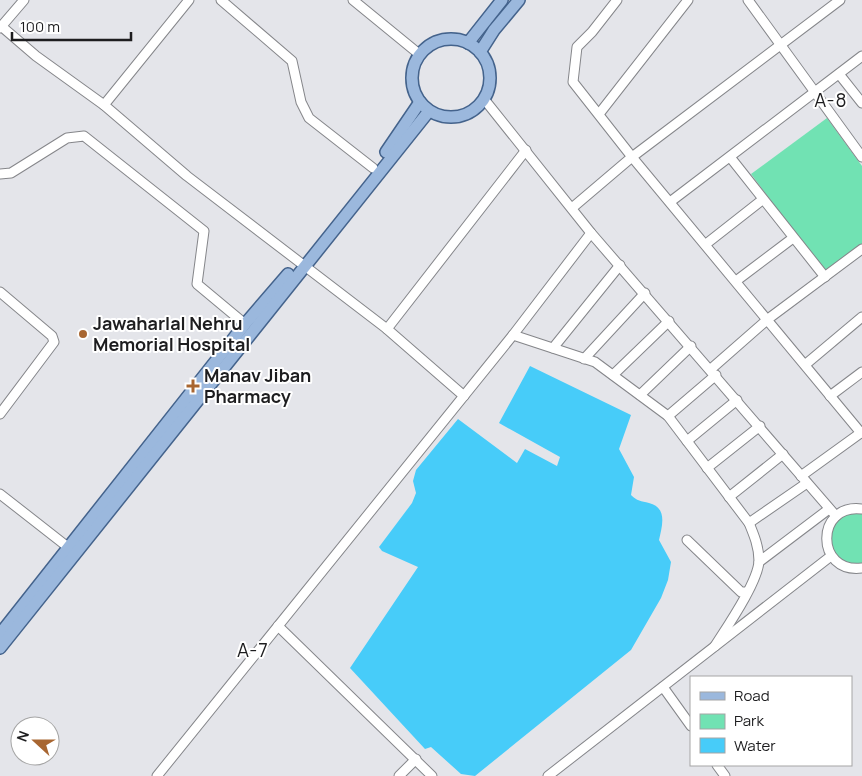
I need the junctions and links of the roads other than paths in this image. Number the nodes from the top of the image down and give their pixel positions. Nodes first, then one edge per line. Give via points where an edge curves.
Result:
1 (24, 0) edge
2 (189, 0) edge
3 (221, 0) edge
4 (353, 0) edge
5 (502, 0) edge
6 (519, 0) edge
7 (617, 0) edge
8 (688, 0) edge
9 (840, 0) edge
10 (750, 1) edge
11 (1, 27) edge
12 (468, 42) junction
13 (782, 46) junction
14 (480, 52) junction
15 (419, 54) junction
16 (862, 56) edge
17 (839, 74) junction
18 (815, 92) junction
19 (484, 99) junction
20 (420, 102) junction
21 (862, 103) edge
22 (104, 105) junction
23 (429, 111) junction
24 (598, 114) junction
25 (526, 150) junction
26 (730, 156) junction
27 (632, 157) junction
28 (862, 157) edge
29 (373, 168) junction
30 (0, 174) edge
31 (762, 200) junction
32 (670, 202) junction
33 (572, 208) junction
34 (592, 233) junction
35 (793, 238) junction
36 (706, 244) junction
37 (862, 248) edge
38 (300, 265) junction
39 (620, 265) junction
40 (825, 276) junction
41 (736, 281) junction
42 (0, 292) edge
43 (645, 293) junction
44 (862, 317) edge
45 (768, 319) junction
46 (669, 321) junction
47 (245, 324) junction
48 (387, 329) junction
49 (513, 335) junction
50 (691, 346) junction
51 (553, 348) junction
52 (584, 359) junction
53 (806, 364) junction
54 (714, 372) junction
55 (862, 372) edge
56 (613, 376) junction
57 (464, 396) junction
58 (640, 396) junction
59 (830, 396) junction
60 (737, 400) junction
61 (0, 414) edge
62 (668, 416) junction
63 (760, 426) junction
64 (862, 433) edge
65 (687, 441) junction
66 (783, 454) junction
67 (707, 468) junction
68 (804, 479) junction
69 (0, 494) edge
70 (729, 497) junction
71 (829, 508) junction
72 (862, 509) edge
73 (836, 516) junction
74 (749, 524) junction
75 (687, 540) dead end
76 (69, 548) junction
77 (832, 556) junction
78 (759, 562) junction
79 (862, 568) edge
80 (747, 592) junction
81 (278, 626) junction
82 (0, 634) edge
83 (715, 646) junction
84 (0, 648) edge
85 (664, 686) junction
86 (690, 725) edge
87 (416, 759) junction
88 (157, 776) edge
89 (399, 776) edge
90 (432, 776) edge
91 (548, 776) edge

1 - 11 street
2 - 22 street
3 - 29 street via 292,61 301,102 310,118
4 - 15 street
5 - 12 main road
6 - 14 main road
7 - 24 street via 577,47 573,82
8 - 24 street
9 - 13 street
10 - 13 street
11 - 22 street
12 - 14 main road
12 - 15 main road via 447,38 427,46
13 - 18 street
13 - 27 street
14 - 19 main road via 490,73
15 - 20 main road via 411,80
16 - 17 street
17 - 18 street
17 - 21 street
18 - 26 street
18 - 28 street
19 - 23 main road via 476,108 453,117
19 - 25 street
20 - 23 main road
20 - 29 main road
22 - 38 street via 187,176
23 - 38 main road
24 - 27 street
25 - 33 street
25 - 48 street
26 - 31 street
26 - 32 street
27 - 32 street
27 - 33 street
29 - 38 main road
30 - 47 street via 11,173 67,138 84,136 204,231 197,284
31 - 35 street
31 - 36 street
32 - 36 street
33 - 34 street
34 - 39 street
34 - 49 street
35 - 40 street
35 - 41 street
36 - 41 street
37 - 40 street
38 - 47 main road
38 - 48 street
38 - 84 main road
39 - 43 street
39 - 51 street
40 - 45 street
41 - 45 street
42 - 61 street via 52,336 54,342
43 - 46 street
43 - 52 street
44 - 53 street
45 - 53 street
45 - 54 street
46 - 50 street
46 - 56 street
47 - 76 main road
48 - 57 street
49 - 51 street
49 - 57 street
50 - 54 street
50 - 58 street
51 - 52 street
52 - 56 street via 595,362
53 - 59 street
54 - 60 street
54 - 62 street
55 - 59 street
56 - 58 street
57 - 81 street
58 - 62 street
59 - 64 street
60 - 63 street
60 - 65 street
62 - 65 street
63 - 66 street
63 - 67 street
64 - 68 street
65 - 67 street
66 - 68 street
66 - 70 street
67 - 70 street
68 - 71 street
68 - 74 street
69 - 76 street
70 - 74 street
71 - 73 street
71 - 78 street
72 - 73 street via 850,509
73 - 77 street via 826,535
74 - 78 street via 757,542
75 - 80 street via 741,592
76 - 82 main road
77 - 79 street via 845,567
77 - 83 street
78 - 80 street
80 - 83 street
81 - 87 street
81 - 88 street
83 - 85 street
85 - 86 street
85 - 91 street
87 - 89 street
87 - 90 street

